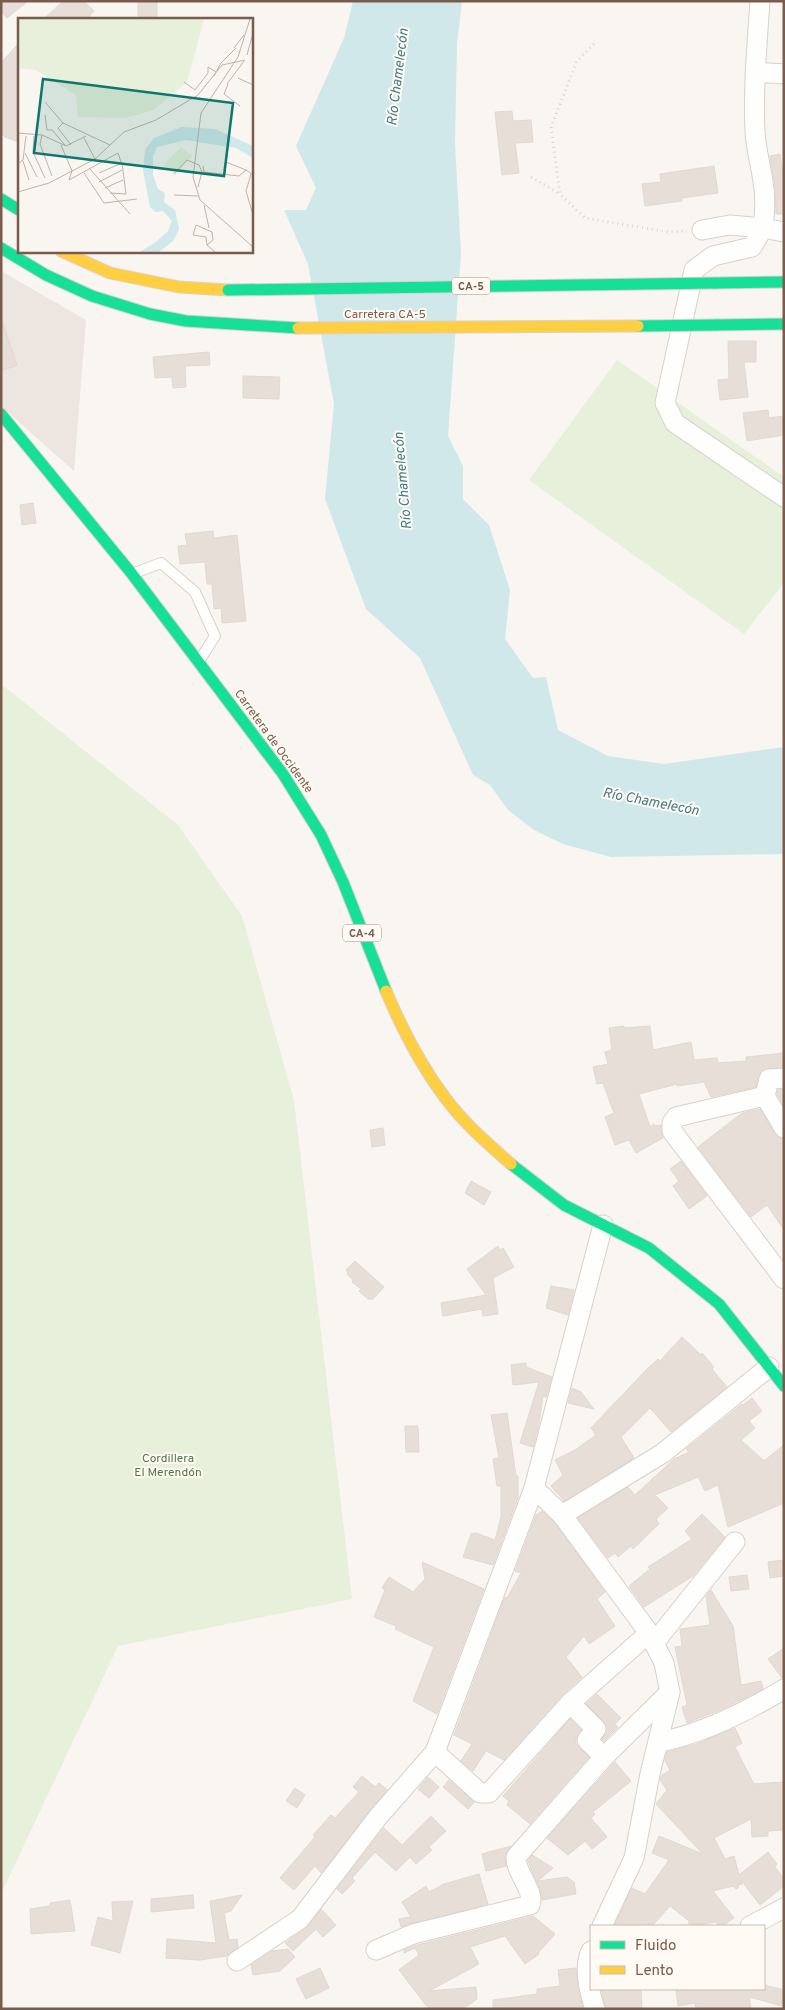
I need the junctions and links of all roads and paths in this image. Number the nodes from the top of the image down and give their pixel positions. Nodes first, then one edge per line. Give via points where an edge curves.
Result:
1 (760, 1) edge
2 (594, 44) dead end
3 (756, 72) junction
4 (784, 74) edge
5 (531, 177) dead end
6 (560, 194) junction
7 (1, 199) edge
8 (18, 209) edge
9 (763, 228) junction
10 (702, 230) joint
11 (784, 232) edge
12 (1, 248) edge
13 (63, 252) edge
14 (82, 252) edge
15 (110, 273) junction
16 (784, 282) edge
17 (74, 301) dead end
18 (150, 314) junction
19 (784, 324) edge
20 (1, 414) edge
21 (784, 497) edge
22 (132, 574) junction
23 (198, 662) junction
24 (784, 1078) edge
25 (765, 1096) junction
26 (784, 1128) edge
27 (603, 1225) junction
28 (784, 1280) edge
29 (769, 1367) junction
30 (784, 1386) edge
31 (534, 1488) junction
32 (562, 1515) junction
33 (735, 1542) dead end
34 (651, 1638) junction
35 (784, 1689) edge
36 (670, 1692) junction
37 (570, 1702) junction
38 (660, 1742) junction
39 (434, 1752) junction
40 (604, 1756) junction
41 (784, 1908) edge
42 (602, 1925) edge
43 (752, 1925) edge
44 (376, 1950) dead end
45 (590, 1956) edge
46 (237, 1961) dead end
47 (594, 2009) edge

1 - 3 street
2 - 6 path via 577,61 551,126
3 - 4 street
3 - 9 street via 755,132 766,208
5 - 6 path
6 - 10 path via 585,218 668,232
7 - 8 main road
9 - 10 street via 730,225
9 - 11 street
9 - 21 street via 752,247 713,256 694,270 665,403 675,422
12 - 18 main road, Carretera CA-5 via 46,275 92,296
13 - 15 main road, CA-5
14 - 15 main road
15 - 16 main road, CA-5, bridge via 179,287 228,290
17 - 18 main road via 102,309
18 - 19 main road, Carretera CA-5, bridge via 186,321 298,328
20 - 22 main road, Carretera de Occidente / CA-4
22 - 23 main road, Carretera de Occidente / CA-4
22 - 23 lane via 161,563 195,592 215,636
23 - 27 main road, Carretera de Occidente / CA-4 via 283,774 321,835 344,882 403,1032 446,1099 476,1133 516,1169 564,1205
24 - 25 street via 770,1079
25 - 26 street
25 - 28 street via 676,1117 672,1131
27 - 29 main road, Carretera de Occidente / CA-4 via 649,1248 719,1304
27 - 31 street
29 - 30 main road, Carretera de Occidente / CA-4
29 - 32 street via 663,1453
31 - 32 street
31 - 39 street
32 - 34 street
33 - 34 street
34 - 36 street via 664,1663
34 - 37 street
35 - 38 street via 685,1737
36 - 38 street
36 - 40 street
37 - 39 street via 489,1793 480,1794
37 - 40 street via 596,1729 587,1740
38 - 42 street via 650,1774 634,1858
39 - 46 street via 378,1817 300,1919
40 - 44 street via 516,1857 516,1864 531,1896 530,1904 413,1934
41 - 43 street
45 - 47 street via 589,1988

